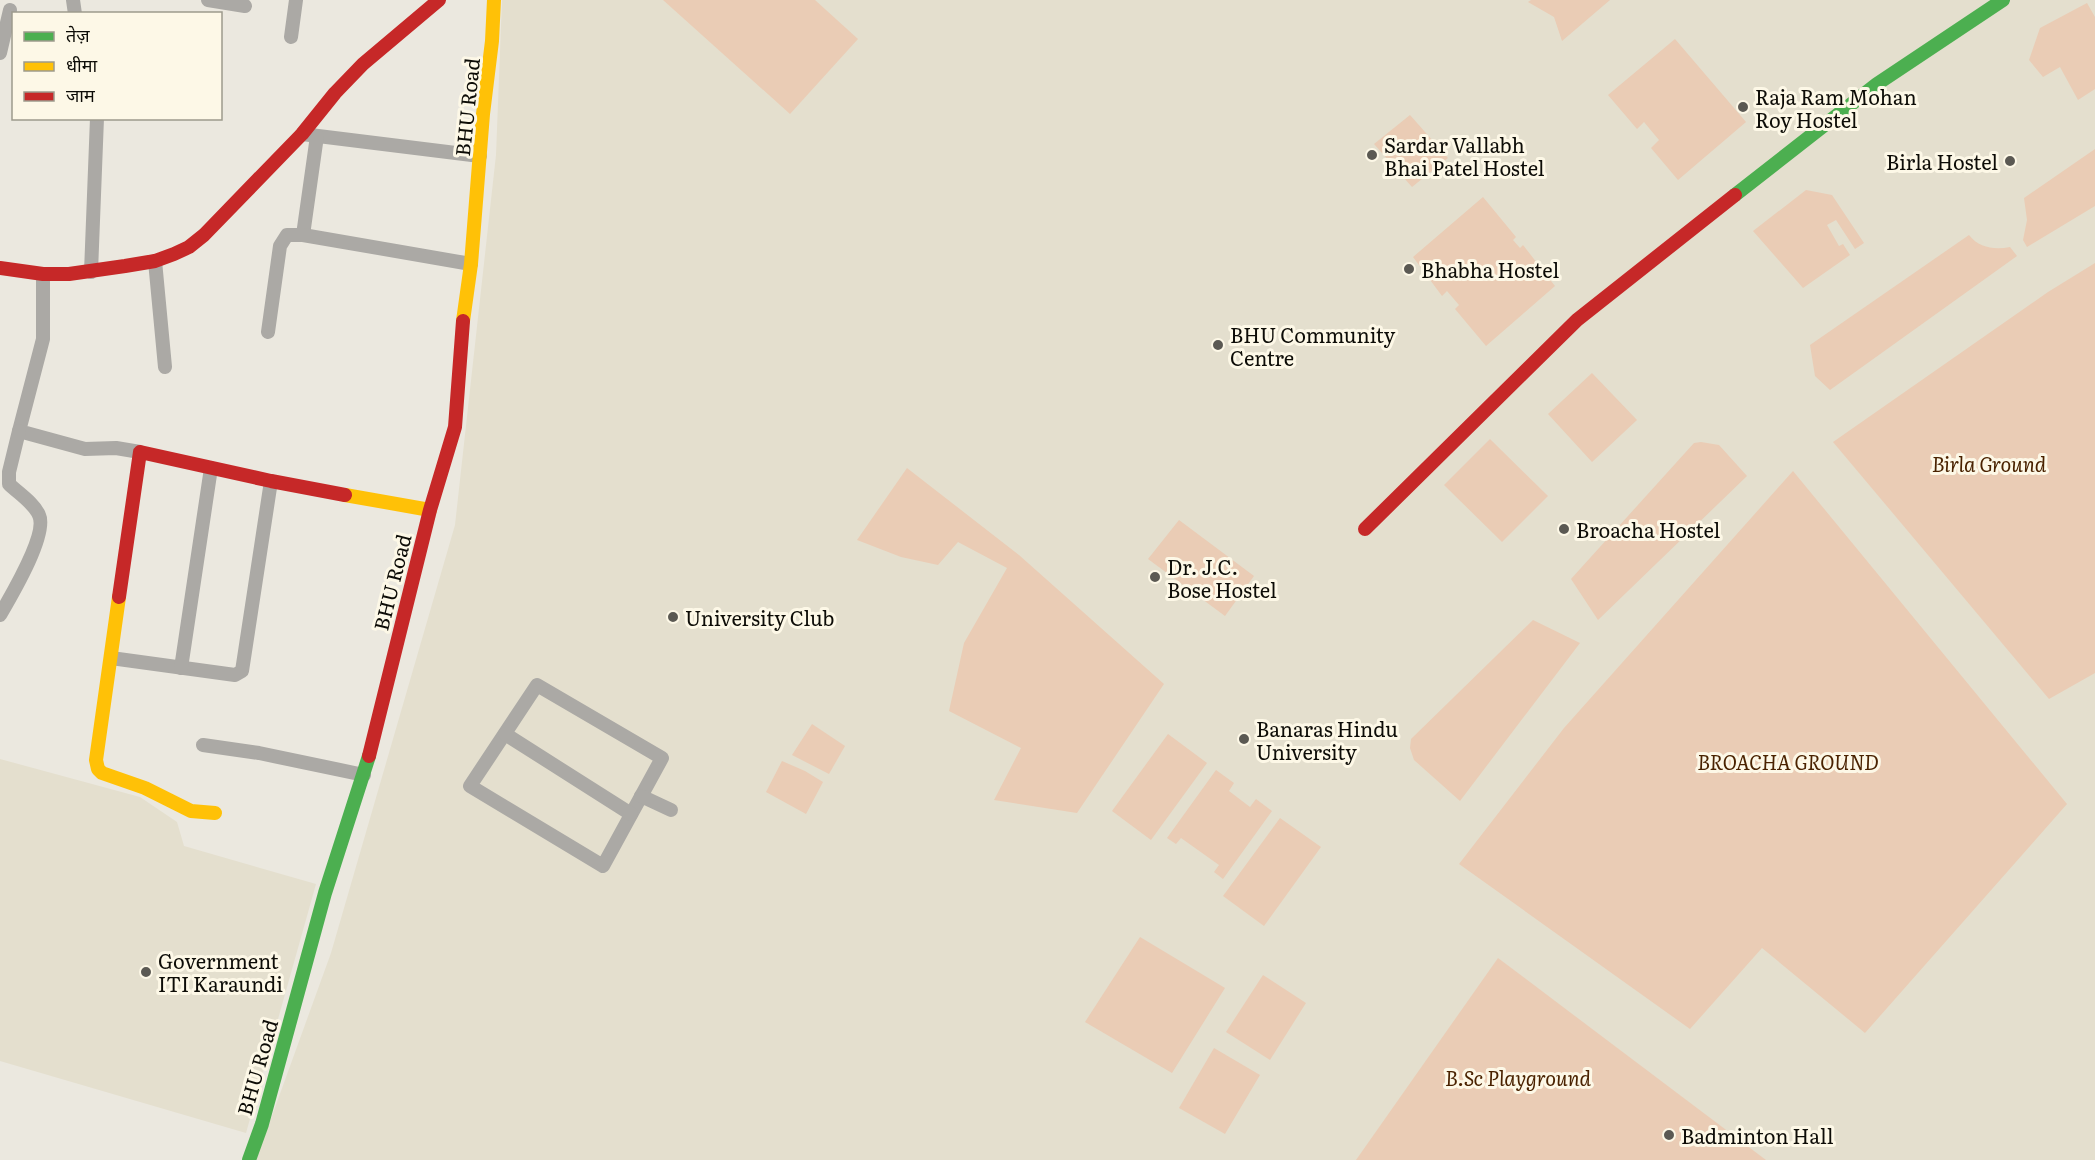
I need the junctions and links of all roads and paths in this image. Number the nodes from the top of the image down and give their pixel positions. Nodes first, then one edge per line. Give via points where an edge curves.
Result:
1 (296, 0) edge
2 (439, 0) edge
3 (494, 0) edge
4 (2002, 0) edge
5 (215, 1) edge
6 (245, 6) dead end
7 (10, 10) dead end
8 (291, 37) dead end
9 (0, 52) edge
10 (97, 120) edge
11 (302, 134) junction
12 (317, 136) junction
13 (480, 156) junction
14 (303, 235) junction
15 (156, 261) junction
16 (471, 264) junction
17 (0, 268) edge
18 (91, 272) junction
19 (43, 274) junction
20 (268, 333) dead end
21 (165, 368) dead end
22 (19, 431) junction
23 (140, 452) junction
24 (211, 468) junction
25 (271, 481) junction
26 (4, 483) edge
27 (430, 510) junction
28 (1365, 529) dead end
29 (0, 615) edge
30 (111, 658) junction
31 (181, 668) junction
32 (505, 734) junction
33 (203, 745) dead end
34 (364, 775) junction
35 (641, 796) junction
36 (671, 810) dead end
37 (215, 813) dead end
38 (631, 814) junction
39 (249, 1160) edge

1 - 8 street
2 - 11 street via 363,64
3 - 13 street, BHU Road
4 - 28 street via 1877,84 1577,320
5 - 6 street
7 - 9 street
10 - 18 street
11 - 12 street
11 - 15 street via 204,236
12 - 13 street
12 - 14 street
13 - 16 street, BHU Road
14 - 16 street
14 - 20 street via 286,235 280,246
15 - 18 street
15 - 21 street
16 - 27 street, BHU Road via 455,427
17 - 19 street
18 - 19 street
19 - 22 street via 43,339
22 - 23 street via 85,449
22 - 26 street
23 - 24 street
23 - 30 street
24 - 25 street
24 - 31 street
25 - 27 street
25 - 31 street via 242,671 235,675
26 - 29 street via 36,510 41,522 22,576
27 - 34 street, BHU Road
30 - 31 street
30 - 37 street via 96,760 98,769 190,811
32 - 35 street via 537,685 662,758
32 - 38 street
32 - 38 street via 470,786 603,866
33 - 34 street
34 - 39 street, BHU Road via 325,893
35 - 36 street
35 - 38 street

